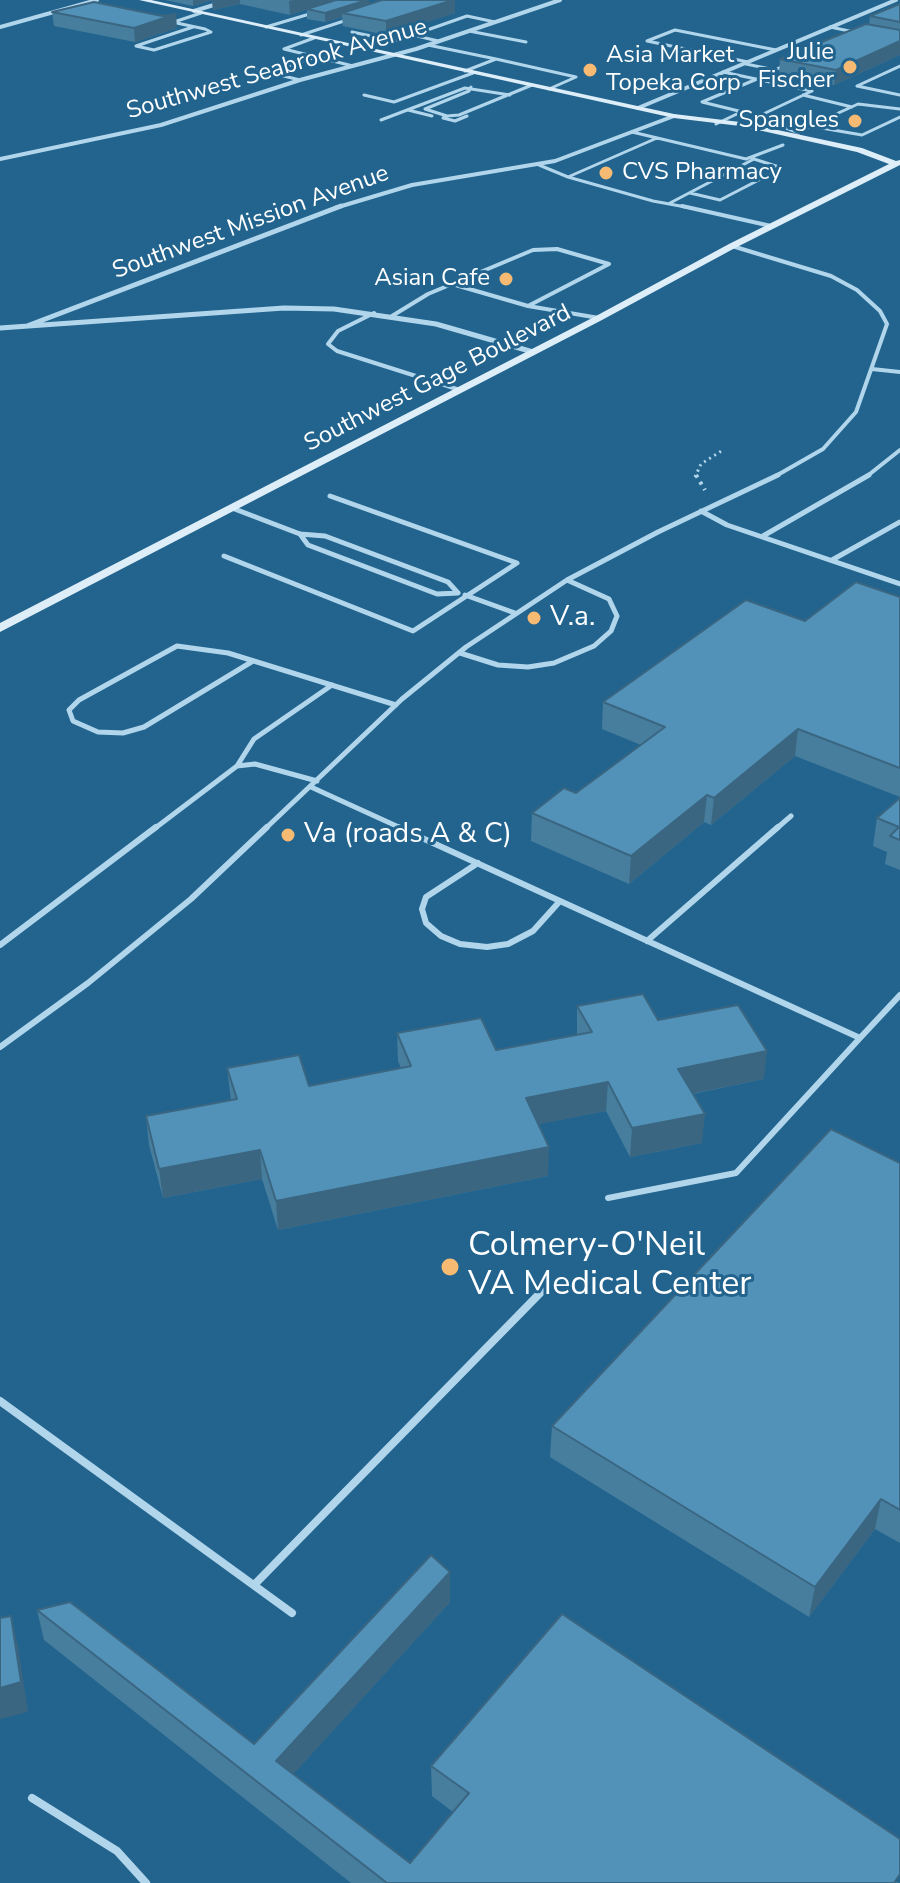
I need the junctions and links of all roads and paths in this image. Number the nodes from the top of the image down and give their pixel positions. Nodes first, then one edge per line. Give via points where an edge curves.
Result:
1 (97, 0) edge
2 (142, 0) edge
3 (229, 0) edge
4 (560, 0) edge
5 (896, 0) edge
6 (197, 12) junction
7 (315, 12) edge
8 (39, 16) junction
9 (56, 20) edge
10 (347, 20) edge
11 (172, 22) junction
12 (495, 22) junction
13 (164, 25) edge
14 (0, 27) edge
15 (193, 27) junction
16 (266, 27) junction
17 (830, 27) junction
18 (865, 27) edge
19 (469, 31) junction
20 (177, 32) junction
21 (352, 32) edge
22 (853, 32) junction
23 (301, 35) junction
24 (413, 35) junction
25 (163, 37) junction
26 (199, 37) junction
27 (314, 38) junction
28 (848, 40) edge
29 (148, 41) junction
30 (183, 41) junction
31 (438, 41) junction
32 (526, 42) dead end
33 (428, 45) junction
34 (170, 46) junction
35 (776, 50) junction
36 (394, 55) junction
37 (317, 57) junction
38 (496, 59) junction
39 (746, 62) junction
40 (789, 64) edge
41 (353, 66) junction
42 (900, 66) edge
43 (247, 67) dead end
44 (469, 72) junction
45 (723, 72) junction
46 (278, 74) junction
47 (757, 79) junction
48 (300, 80) junction
49 (532, 85) junction
50 (471, 87) junction
51 (549, 89) junction
52 (364, 95) dead end
53 (510, 95) junction
54 (803, 95) junction
55 (900, 95) edge
56 (852, 107) junction
57 (638, 108) junction
58 (900, 109) edge
59 (407, 110) junction
60 (741, 112) junction
61 (674, 116) junction
62 (900, 117) edge
63 (381, 120) dead end
64 (716, 124) junction
65 (810, 126) junction
66 (788, 131) junction
67 (632, 132) junction
68 (738, 135) dead end
69 (657, 138) junction
70 (768, 142) dead end
71 (783, 145) junction
72 (798, 148) dead end
73 (900, 151) edge
74 (843, 158) dead end
75 (0, 159) edge
76 (754, 159) junction
77 (898, 163) edge
78 (539, 165) junction
79 (568, 177) junction
80 (690, 193) junction
81 (670, 203) junction
82 (771, 226) junction
83 (732, 246) junction
84 (452, 284) junction
85 (528, 306) junction
86 (374, 313) junction
87 (392, 316) junction
88 (599, 318) junction
89 (27, 326) junction
90 (0, 328) edge
91 (533, 352) junction
92 (872, 369) junction
93 (900, 372) edge
94 (460, 390) junction
95 (723, 450) dead end
96 (900, 450) edge
97 (330, 496) dead end
98 (721, 502) junction
99 (232, 508) junction
100 (701, 511) junction
101 (900, 522) edge
102 (300, 534) junction
103 (763, 536) junction
104 (224, 556) dead end
105 (832, 560) junction
106 (567, 580) junction
107 (900, 584) edge
108 (458, 593) junction
109 (468, 596) junction
110 (515, 613) junction
111 (0, 628) edge
112 (460, 653) junction
113 (253, 661) junction
114 (332, 685) junction
115 (396, 705) junction
116 (237, 766) junction
117 (314, 784) junction
118 (791, 816) dead end
119 (478, 863) junction
120 (560, 901) junction
121 (647, 941) junction
122 (0, 945) edge
123 (900, 995) edge
124 (860, 1038) junction
125 (0, 1047) edge
126 (608, 1198) dead end
127 (548, 1285) dead end
128 (0, 1401) edge
129 (254, 1585) junction
130 (292, 1613) dead end
131 (32, 1798) dead end
132 (146, 1883) edge

1 - 8 street
2 - 6 main road
3 - 6 street
4 - 12 street, Southwest Seabrook Avenue
5 - 17 street
6 - 11 lane
6 - 16 main road
7 - 16 lane
8 - 9 lane
8 - 14 street
10 - 23 lane
11 - 13 lane
11 - 15 lane
12 - 19 street, Southwest Seabrook Avenue
12 - 24 lane via 467,16
15 - 20 lane
15 - 26 lane via 211,32
16 - 23 main road
17 - 22 lane
17 - 35 street
18 - 22 lane
19 - 31 street, Southwest Seabrook Avenue
19 - 32 lane
20 - 25 lane
20 - 26 lane
21 - 24 lane via 395,41
22 - 28 lane via 863,34
23 - 27 main road
24 - 31 lane
25 - 29 lane
25 - 30 lane
26 - 30 lane
27 - 36 main road
27 - 37 lane via 284,49
29 - 34 lane
29 - 34 lane via 136,46
30 - 34 lane
31 - 33 street, Southwest Seabrook Avenue
33 - 36 street, Southwest Seabrook Avenue
33 - 38 lane
35 - 39 street
35 - 39 lane via 675,30 647,41
36 - 41 street, Southwest Seabrook Avenue
36 - 44 main road
37 - 41 lane
37 - 46 lane
38 - 44 lane
38 - 51 lane via 576,77
39 - 40 lane via 775,70
39 - 45 street
41 - 48 street, Southwest Seabrook Avenue
42 - 55 lane via 857,86
43 - 46 lane
44 - 49 main road
44 - 52 lane via 394,102
45 - 47 lane
45 - 57 street
46 - 48 lane
47 - 54 lane via 812,91
47 - 60 lane via 702,102
48 - 75 street, Southwest Seabrook Avenue via 150,128
49 - 51 main road
49 - 53 lane
50 - 53 lane
50 - 53 lane via 425,109 459,115
50 - 59 lane
51 - 57 main road
53 - 59 lane via 511,99 455,121
54 - 56 lane
54 - 60 lane via 759,116
56 - 58 lane
56 - 65 lane
57 - 61 main road
59 - 63 lane
60 - 64 lane
61 - 64 main road
61 - 67 street, Southwest Mission Avenue
62 - 65 lane via 862,135
64 - 66 main road
64 - 68 main road via 723,132
65 - 66 lane via 803,132
66 - 77 main road
67 - 69 lane
67 - 78 street, Southwest Mission Avenue
69 - 76 lane
69 - 79 lane
70 - 71 main road
71 - 72 main road
71 - 76 lane
73 - 77 main road
74 - 77 main road
76 - 80 lane
76 - 80 lane via 782,168 720,200
77 - 82 main road, Southwest Gage Boulevard
78 - 79 lane
78 - 89 street, Southwest Mission Avenue via 424,182 361,198
79 - 81 lane
80 - 81 lane
81 - 82 lane
82 - 83 main road, Southwest Gage Boulevard
83 - 88 main road, Southwest Gage Boulevard
83 - 92 lane via 816,270 868,298 887,324
84 - 85 lane
84 - 85 lane via 533,250 557,249 609,264
84 - 87 lane
85 - 88 lane
86 - 87 street
86 - 89 street via 284,308
86 - 94 lane via 338,331 328,344
87 - 91 street
88 - 91 main road, Southwest Gage Boulevard
89 - 90 street
91 - 94 main road, Southwest Gage Boulevard
92 - 93 lane
92 - 98 lane via 856,412 823,449
94 - 99 main road, Southwest Gage Boulevard
95 - 98 path via 701,464 695,478
96 - 103 lane via 863,480
97 - 109 lane via 517,563
98 - 100 lane
99 - 102 lane
99 - 111 main road, Southwest Gage Boulevard
100 - 103 lane
100 - 106 lane
101 - 105 lane
102 - 108 lane via 325,536 448,582
102 - 108 lane via 308,545 437,594
103 - 105 lane
104 - 109 lane via 413,631
105 - 107 lane
106 - 110 lane
106 - 112 lane via 609,599 617,616 611,631 594,646 554,663 528,667 498,665
108 - 109 lane
109 - 110 lane
110 - 112 lane
112 - 115 lane
113 - 113 lane via 177,646 69,710 73,721 98,732 123,733 144,727
113 - 114 lane
114 - 115 lane
114 - 116 lane via 254,739
115 - 117 lane
116 - 117 lane via 255,764
116 - 122 lane
117 - 119 lane
117 - 125 lane via 191,899
118 - 121 lane
119 - 120 lane
119 - 120 lane via 426,897 426,923 441,936 460,944 508,944 533,931
120 - 121 lane
121 - 124 lane
123 - 124 lane
124 - 126 lane via 736,1173
127 - 129 lane
128 - 129 lane
129 - 130 lane
131 - 132 lane via 117,1851

